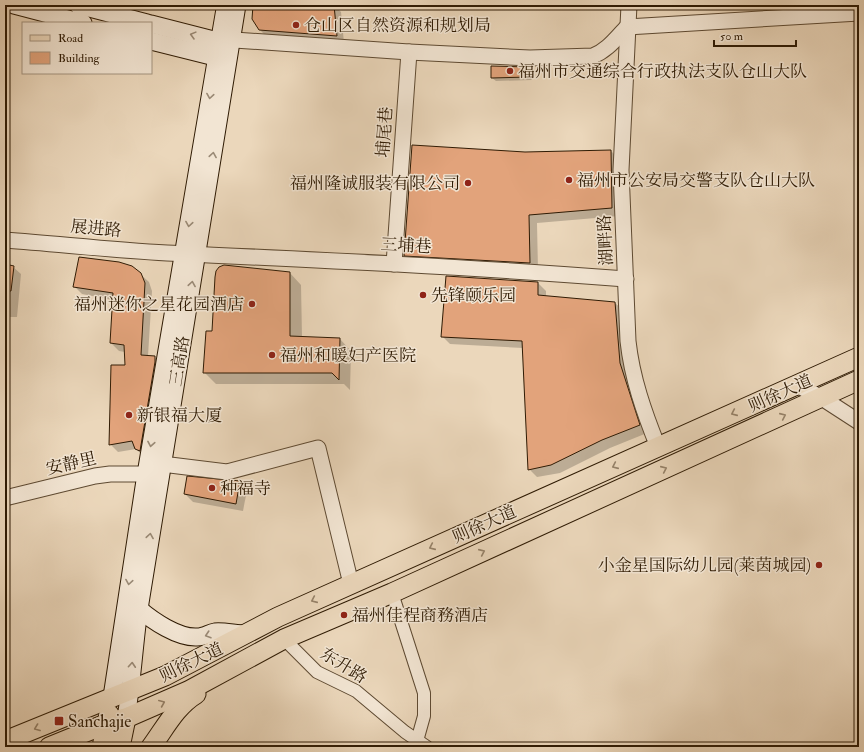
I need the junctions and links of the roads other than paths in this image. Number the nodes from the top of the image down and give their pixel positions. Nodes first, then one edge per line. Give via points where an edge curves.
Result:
1 (14, 5) edge
2 (78, 5) edge
3 (226, 5) edge
4 (237, 5) edge
5 (629, 5) edge
6 (859, 13) edge
7 (79, 22) edge
8 (143, 22) edge
9 (152, 24) edge
10 (628, 27) junction
11 (152, 41) edge
12 (224, 47) junction
13 (409, 52) junction
14 (5, 240) edge
15 (191, 254) junction
16 (394, 264) junction
17 (626, 279) junction
18 (859, 358) edge
19 (859, 380) edge
20 (797, 385) junction
21 (822, 398) junction
22 (859, 422) edge
23 (658, 447) junction
24 (162, 464) junction
25 (146, 474) junction
26 (5, 498) edge
27 (351, 584) junction
28 (392, 593) junction
29 (139, 609) junction
30 (246, 634) junction
31 (284, 639) junction
32 (248, 659) junction
33 (130, 689) junction
34 (112, 697) junction
35 (126, 718) junction
36 (108, 723) junction
37 (5, 741) edge
38 (422, 744) edge
39 (49, 747) edge
40 (102, 747) edge
41 (120, 747) edge
42 (151, 747) edge

1 - 7 main road
2 - 8 main road
3 - 12 main road, 三高路
4 - 12 main road, 三高路
5 - 10 street, 湖畔路
6 - 10 street
12 -> 9 main road
10 - 13 street via 609,47 593,56 530,58
10 - 17 street, 湖畔路 via 621,170
11 - 12 main road
12 - 13 street
12 - 15 main road, 三高路
13 - 16 street, 埔尾巷
14 - 15 street, 展进路
15 - 16 street, 三埔巷
24 -> 15 main road, 三高路
15 -> 25 main road, 三高路
16 - 17 street, 三埔巷
17 - 23 street, 湖畔路 via 630,360 635,383
18 - 20 main road, 则徐大道
19 - 21 main road, 则徐大道
20 - 21 street
20 -> 23 main road, 则徐大道
21 - 22 street
28 -> 21 main road, 则徐大道
23 -> 27 main road, 则徐大道
24 - 27 street via 227,472 318,448
29 -> 24 main road, 三高路
25 - 26 street, 安静里 via 95,476
25 -> 34 main road, 三高路
27 -> 30 main road, 则徐大道
28 - 31 main road, 则徐大道
28 - 38 street via 424,693
30 -> 29 main road via 215,632 196,638 185,636 158,623
33 -> 29 main road, 三高路
30 - 33 main road, 则徐大道 via 165,676
31 - 32 main road, 则徐大道
31 - 38 street, 东升路 via 317,672 356,691
35 -> 32 main road, 则徐大道 via 188,692
32 - 42 main road via 184,702
33 - 34 main road, 则徐大道
33 - 35 main road, 三高路
34 - 36 main road
34 -> 37 main road, 则徐大道
35 - 36 main road, 则徐大道
35 - 41 main road
36 - 39 main road, 则徐大道
36 - 40 main road

